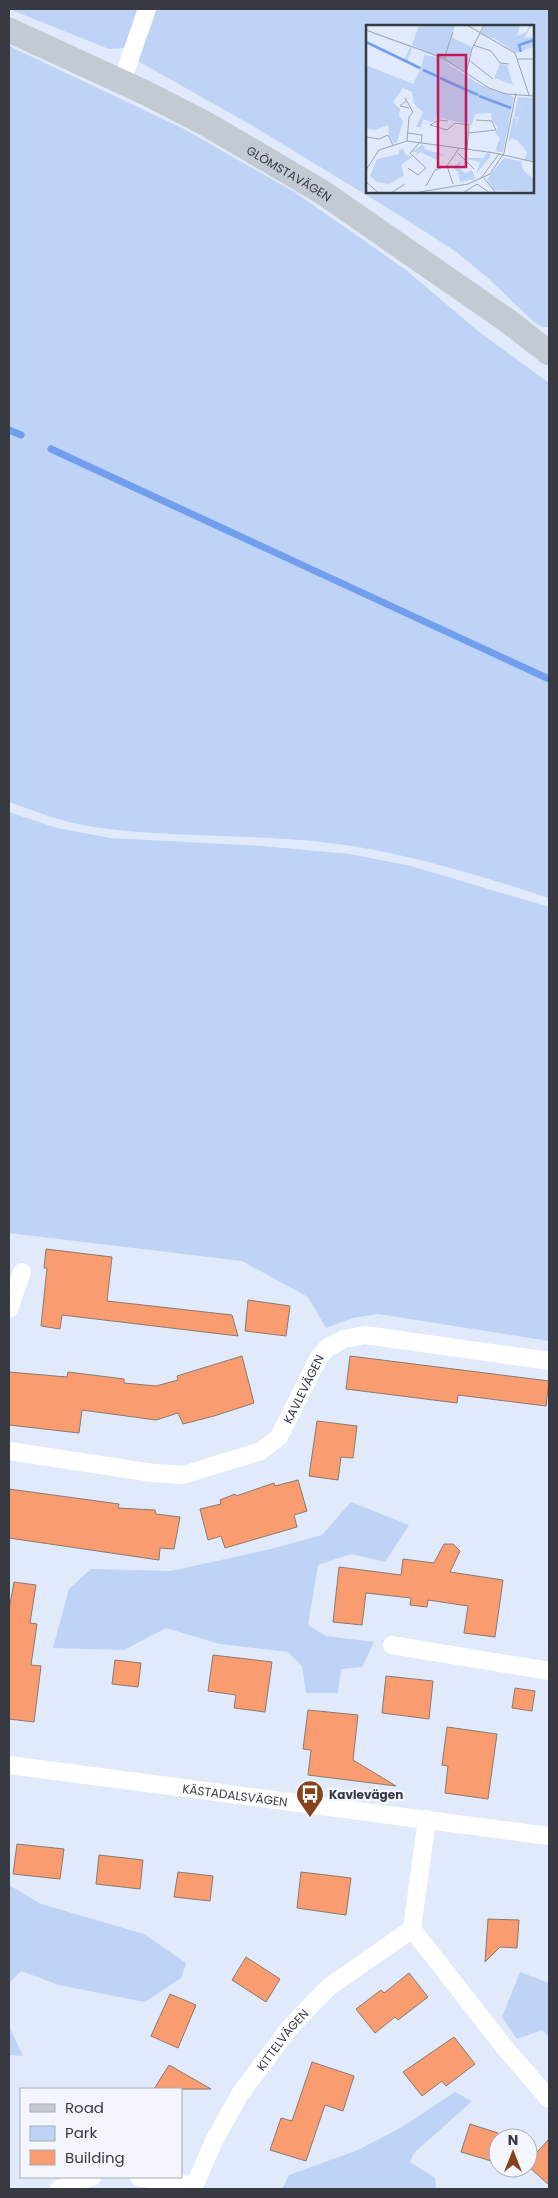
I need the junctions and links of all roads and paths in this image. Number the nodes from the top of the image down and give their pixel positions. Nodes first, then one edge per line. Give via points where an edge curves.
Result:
1 (147, 9) edge
2 (9, 30) edge
3 (122, 81) junction
4 (549, 353) edge
5 (22, 1272) dead end
6 (9, 1309) edge
7 (549, 1361) edge
8 (9, 1451) edge
9 (392, 1645) dead end
10 (549, 1671) edge
11 (9, 1765) edge
12 (427, 1819) junction
13 (549, 1836) edge
14 (412, 1929) junction
15 (549, 2099) edge
16 (89, 2178) edge
17 (144, 2178) edge
18 (193, 2188) edge
19 (59, 2189) edge

1 - 3 street
2 - 3 main road, GLÖMSTAVÄGEN
3 - 4 main road, GLÖMSTAVÄGEN via 208,125 322,192
5 - 6 street
7 - 8 street, KAVLEVÄGEN via 365,1334 344,1338 327,1348 318,1359 279,1437 261,1451 183,1475
9 - 10 street
11 - 12 street, KÄSTADALSVÄGEN
12 - 13 street, KÄSTADALSVÄGEN
12 - 14 street
14 - 15 street
14 - 18 street, KITTELVÄGEN via 329,1987 290,2027 240,2094
16 - 19 street
17 - 18 street, KITTELVÄGEN

